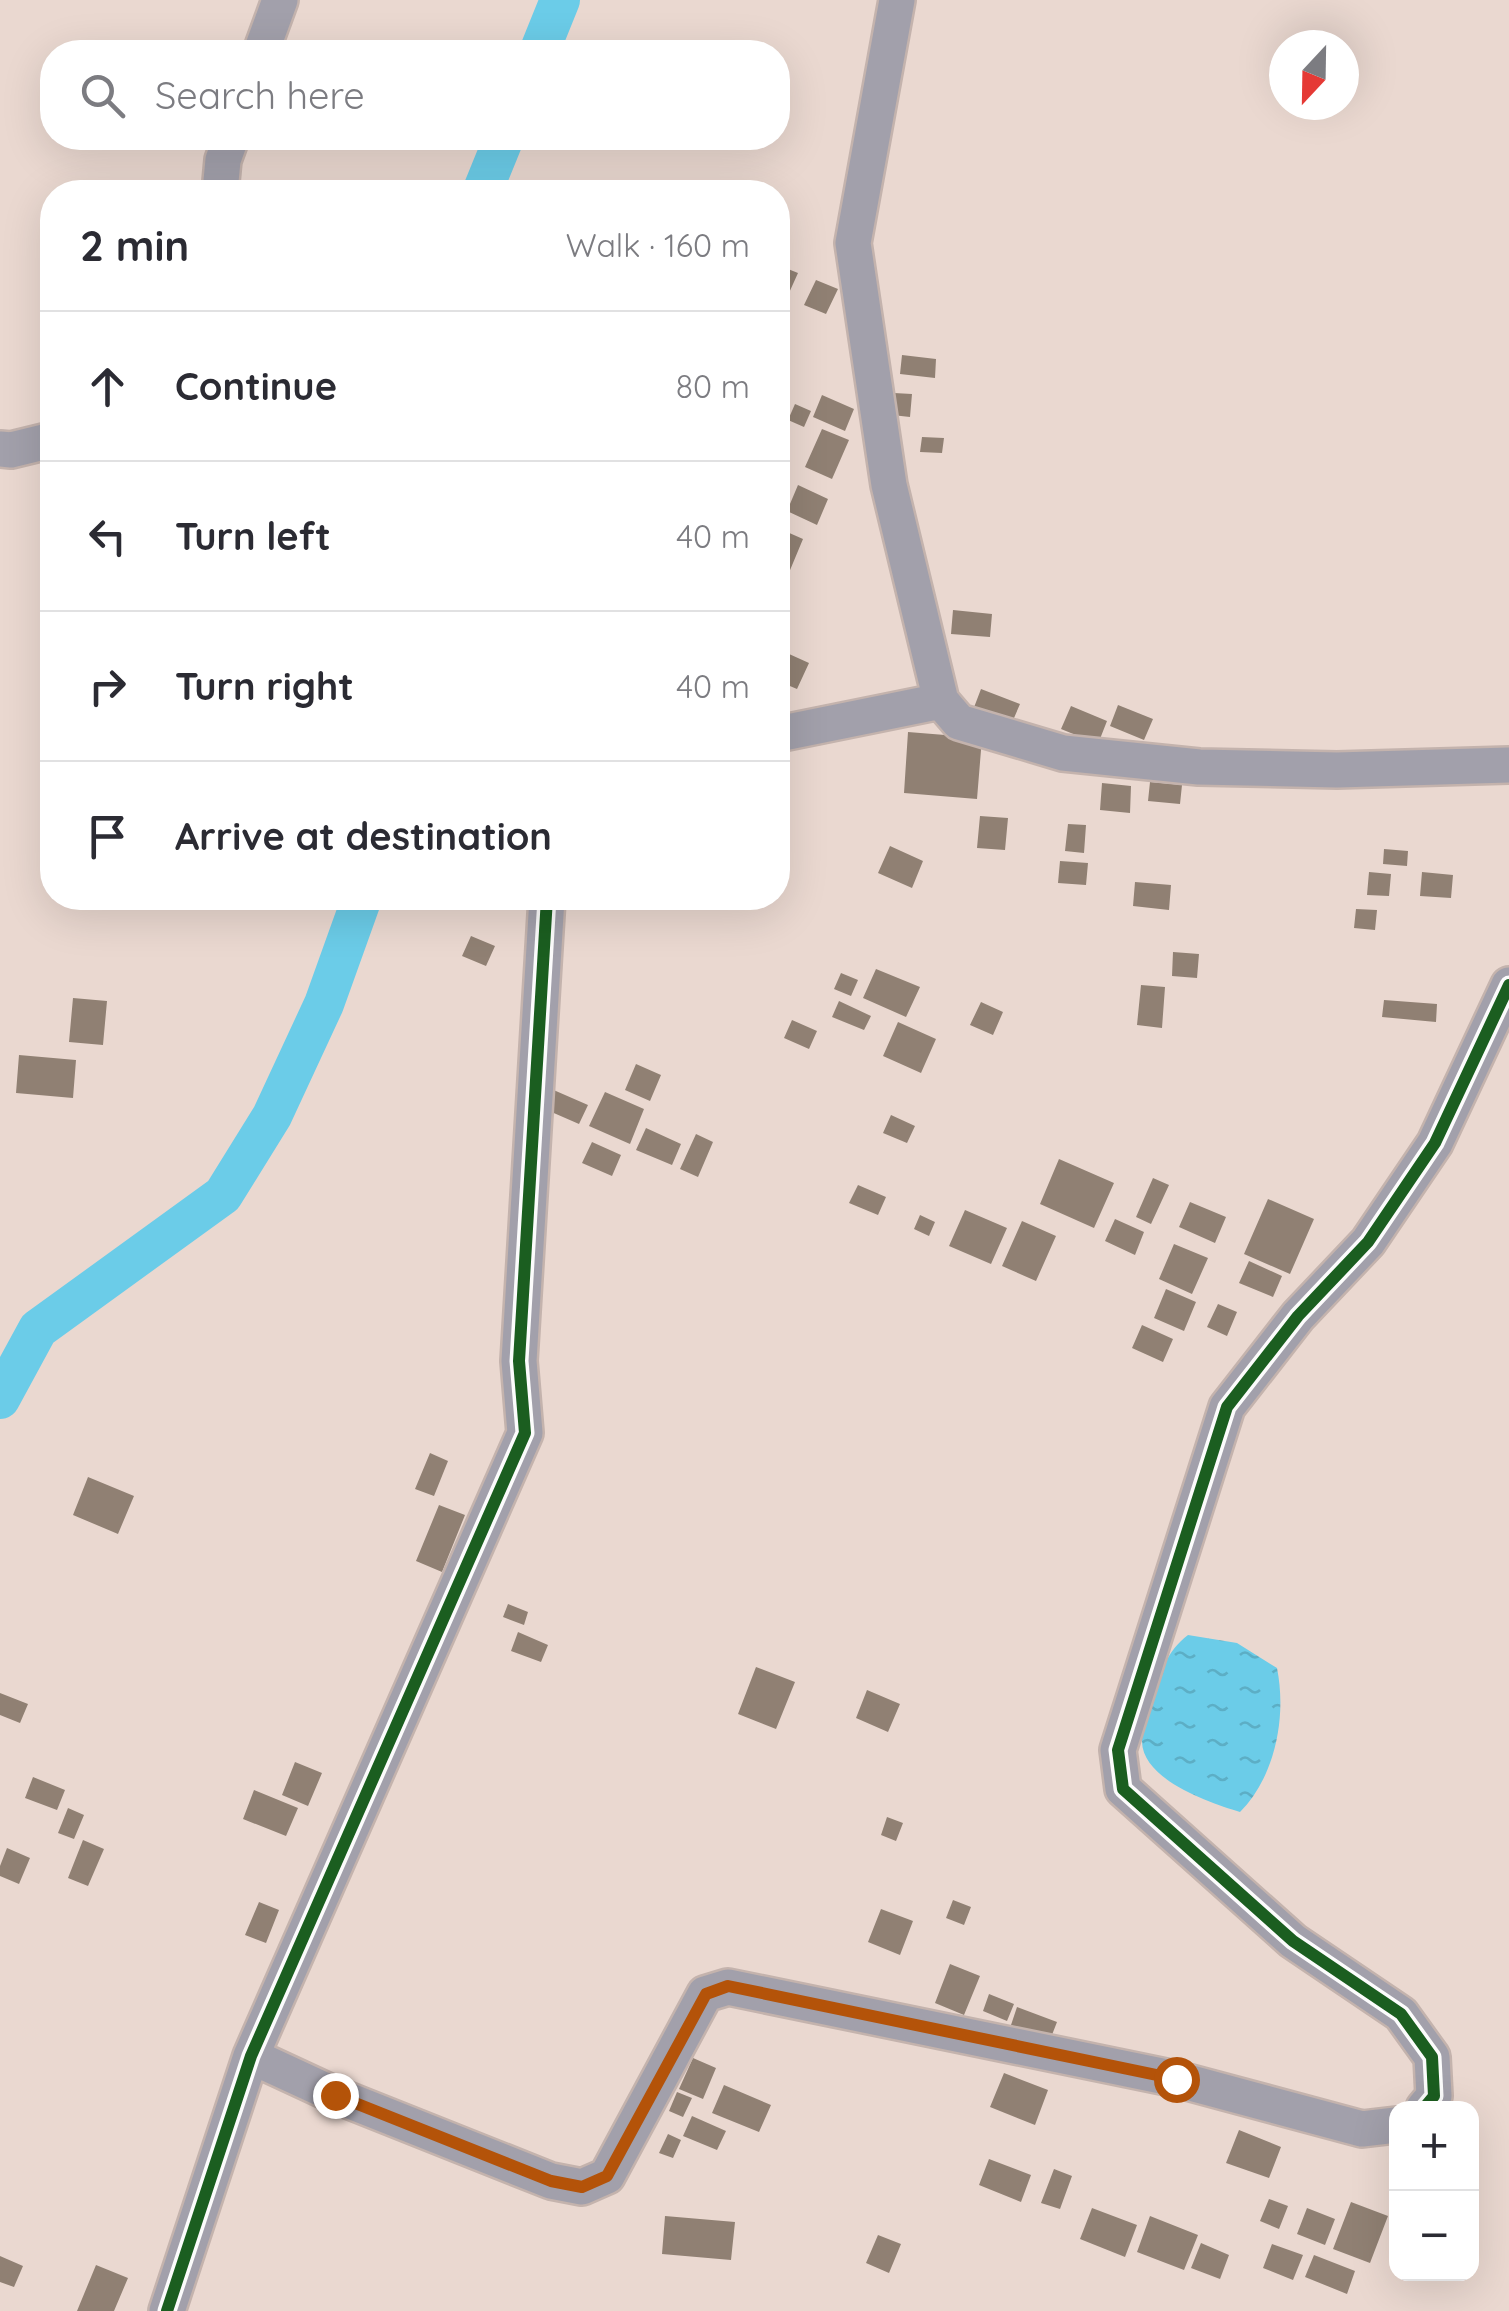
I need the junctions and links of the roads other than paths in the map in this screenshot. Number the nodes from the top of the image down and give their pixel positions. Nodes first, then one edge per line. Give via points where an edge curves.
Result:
1 (280, 0) edge
2 (897, 0) edge
3 (265, 40) edge
4 (227, 150) edge
5 (221, 180) edge
6 (40, 442) edge
7 (0, 449) edge
8 (942, 702) junction
9 (790, 732) edge
10 (1509, 765) edge
11 (546, 910) edge
12 (1509, 986) edge
13 (251, 2056) junction
14 (1430, 2101) edge
15 (1389, 2127) edge
16 (167, 2311) edge

1 - 3 street
2 - 8 street via 852,243 889,484
4 - 5 street
6 - 7 street
8 - 9 street
8 - 10 street via 959,722 1064,753 1199,767
11 - 13 street via 518,1361 525,1432
12 - 14 street via 1436,1143 1368,1242 1298,1316 1227,1407 1118,1750 1123,1790 1294,1941 1402,2014 1432,2056
13 - 15 street via 551,2181 582,2187 607,2176 706,1994 728,1986 1176,2079 1362,2129
13 - 16 street

